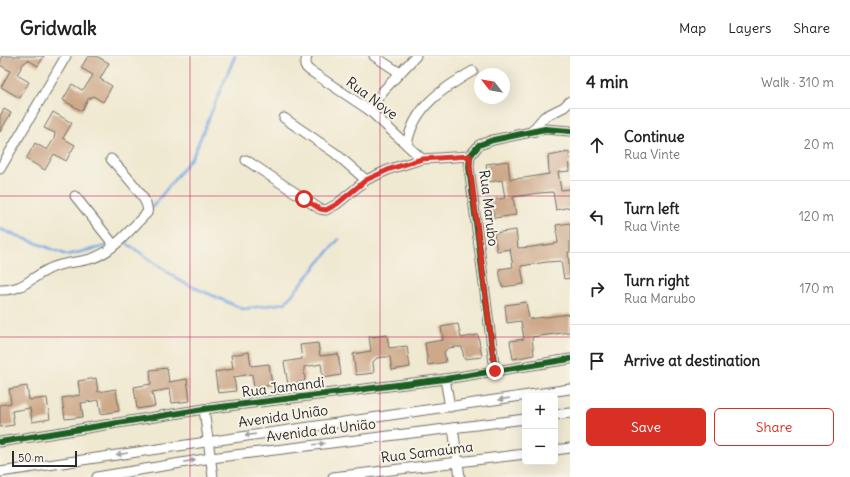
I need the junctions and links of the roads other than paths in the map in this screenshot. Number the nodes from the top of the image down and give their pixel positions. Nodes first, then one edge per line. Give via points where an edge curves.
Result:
1 (66, 56) edge
2 (374, 56) edge
3 (416, 56) edge
4 (306, 59) edge
5 (473, 71) dead end
6 (400, 73) junction
7 (570, 101) edge
8 (369, 110) junction
9 (284, 118) dead end
10 (532, 131) junction
11 (570, 131) edge
12 (407, 145) junction
13 (470, 156) junction
14 (110, 159) dead end
15 (422, 159) junction
16 (246, 160) dead end
17 (0, 169) edge
18 (366, 180) junction
19 (75, 196) dead end
20 (114, 245) junction
21 (0, 290) edge
22 (570, 359) edge
23 (495, 371) junction
24 (445, 379) junction
25 (570, 389) edge
26 (450, 407) junction
27 (204, 409) junction
28 (570, 413) edge
29 (558, 415) edge
30 (522, 419) edge
31 (453, 428) junction
32 (209, 441) junction
33 (0, 442) edge
34 (570, 448) edge
35 (558, 450) edge
36 (522, 454) edge
37 (211, 458) junction
38 (458, 463) junction
39 (0, 472) edge
40 (97, 477) edge
41 (213, 477) edge
42 (337, 477) edge
43 (460, 477) edge

1 - 17 street
2 - 6 street
3 - 6 street
4 - 8 street, Rua Nove via 309,70
5 - 12 street via 444,88 427,103 416,118
6 - 8 street
7 - 10 street via 544,117
8 - 12 street, Rua Nove
9 - 18 street via 335,152
10 - 11 street, Rua Marubo
10 - 13 street, Rua Marubo via 479,145
12 - 15 street, Rua Nove
13 - 15 street
13 - 23 street, Rua Marubo
14 - 20 street via 140,192 148,210
15 - 18 street
16 - 18 street via 320,209 326,210 337,204
19 - 20 street
20 - 21 street via 92,259 58,265 20,288
22 - 23 street, Rua Jamandi
23 - 24 street, Rua Jamandi
24 - 26 street
24 - 27 street, Rua Jamandi
25 -> 26 street, Avenida União
26 -> 32 street, Avenida União
27 - 32 street
27 - 33 street, Rua Jamandi
28 - 29 street
30 - 31 street, Avenida da União
37 -> 31 street, Avenida da União
31 - 38 street
32 - 37 street
32 -> 39 street, Avenida União
34 - 35 street
36 - 38 street, Rua Samaúma
40 -> 37 street, Avenida da União
37 - 41 street
38 - 42 street, Rua Samaúma
38 - 43 street

